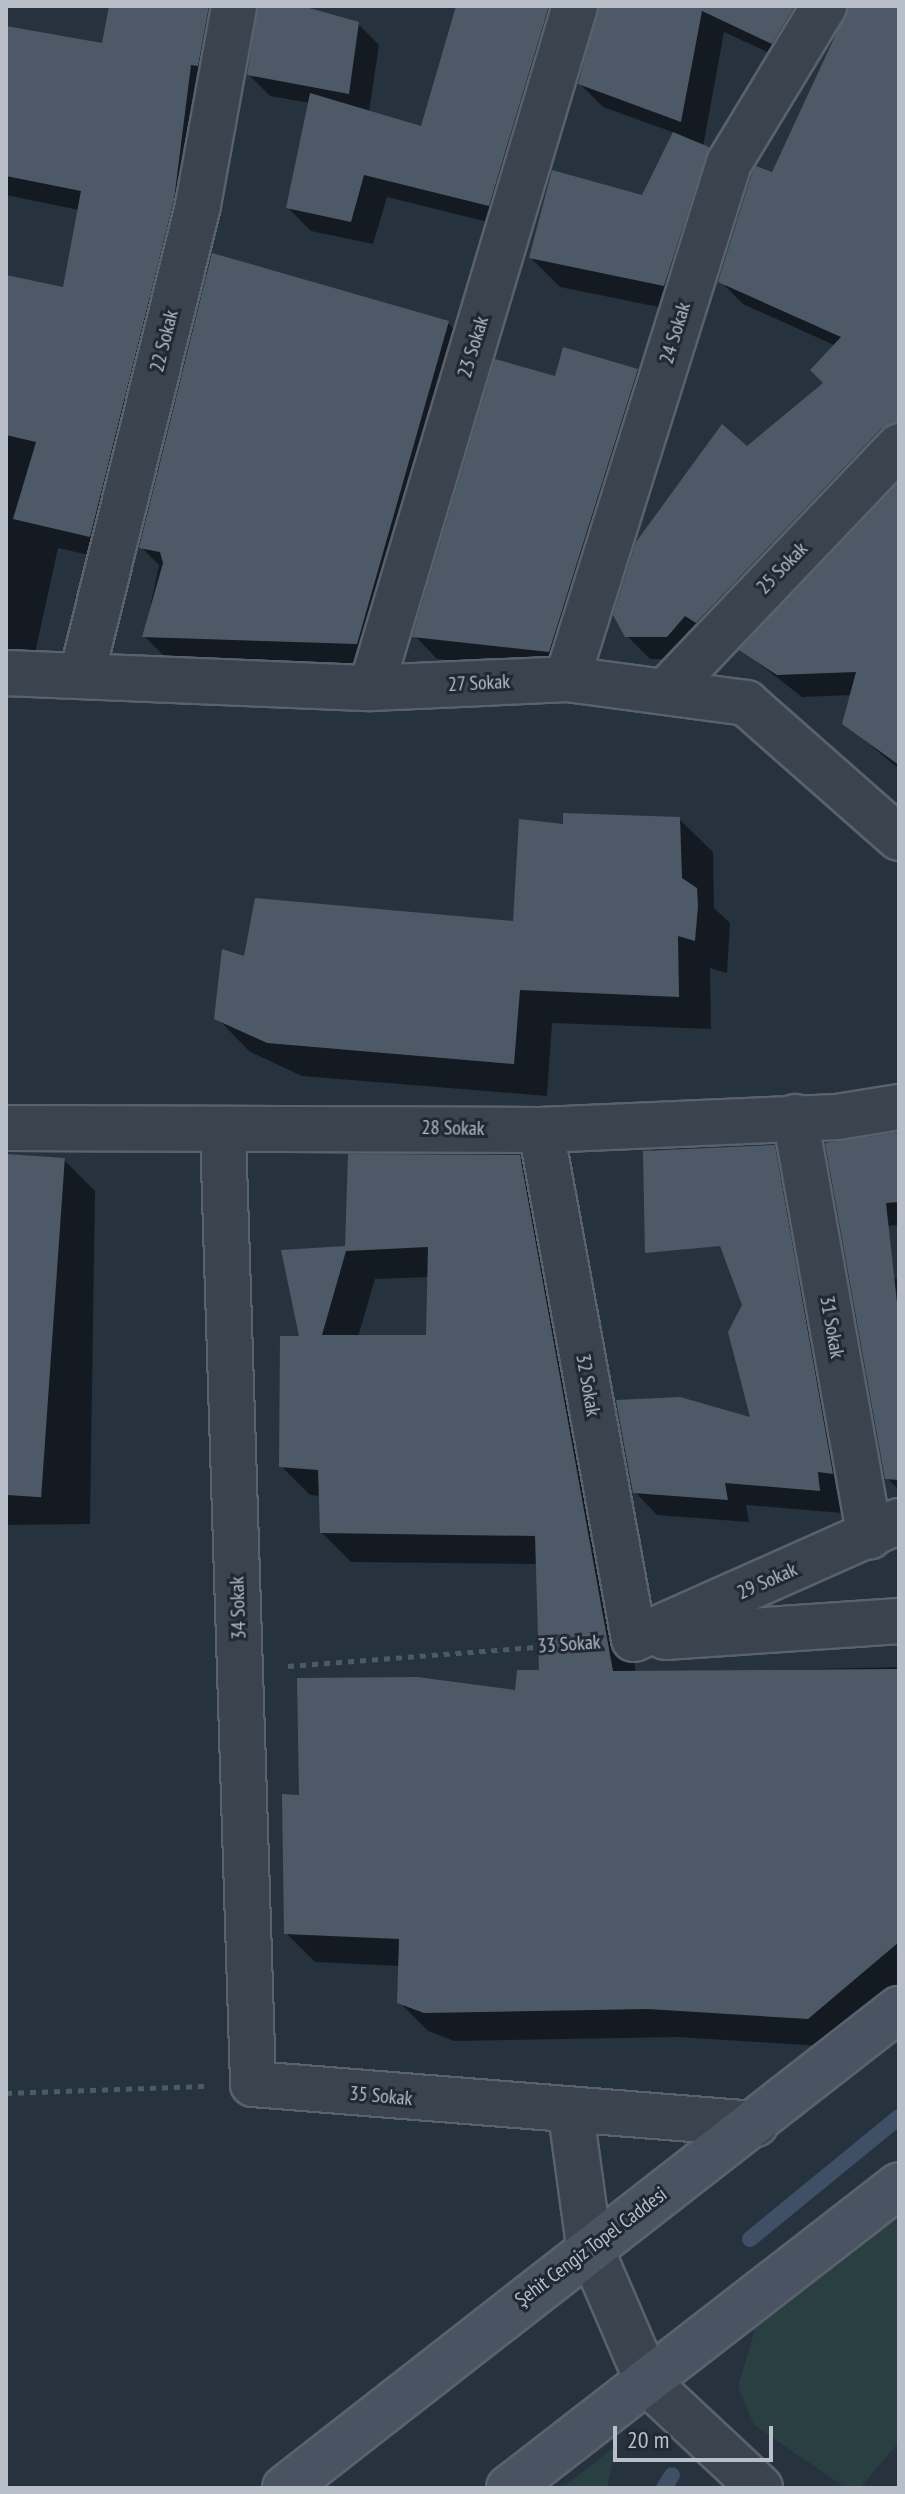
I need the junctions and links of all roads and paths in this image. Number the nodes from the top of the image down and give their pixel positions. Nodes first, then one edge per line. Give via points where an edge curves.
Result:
1 (234, 6) edge
2 (575, 6) edge
3 (824, 6) edge
4 (899, 446) edge
5 (6, 673) edge
6 (82, 674) junction
7 (567, 679) junction
8 (371, 688) junction
9 (666, 691) junction
10 (899, 838) edge
11 (899, 1107) edge
12 (795, 1117) junction
13 (6, 1128) edge
14 (541, 1130) junction
15 (223, 1133) junction
16 (884, 1528) edge
17 (899, 1621) edge
18 (634, 1639) junction
19 (240, 1669) junction
20 (899, 2009) edge
21 (253, 2084) junction
22 (6, 2093) edge
23 (571, 2114) junction
24 (755, 2124) junction
25 (899, 2185) edge
26 (589, 2245) junction
27 (649, 2384) junction
28 (285, 2488) edge
29 (509, 2488) edge
30 (760, 2488) edge

1 - 6 street, 22 Sokak via 198,205
2 - 8 street, 23 Sokak
3 - 7 street, 24 Sokak via 729,163
4 - 9 street, 25 Sokak
5 - 6 street, 27 Sokak
6 - 8 street, 27 Sokak
7 - 8 street, 27 Sokak
7 - 9 street, 27 Sokak
9 - 10 street, 27 Sokak via 746,703
11 - 12 street, 28 Sokak
12 - 14 street, 28 Sokak
12 - 16 street, 31 Sokak
13 - 15 street, 28 Sokak
14 - 15 street, 28 Sokak
14 - 18 street, 32 Sokak
15 - 19 street, 34 Sokak
16 - 18 street, 29 Sokak
17 - 18 street
18 - 19 path, 33 Sokak
19 - 21 street, 34 Sokak
20 - 24 main road, Şehit Cengiz Topel Caddesi
21 - 22 path
21 - 23 street, 35 Sokak
23 - 24 street, 35 Sokak
23 - 26 street
24 - 26 main road, Şehit Cengiz Topel Caddesi
25 - 27 main road
26 - 27 street
26 - 28 main road, Şehit Cengiz Topel Caddesi
27 - 29 main road
27 - 30 street

